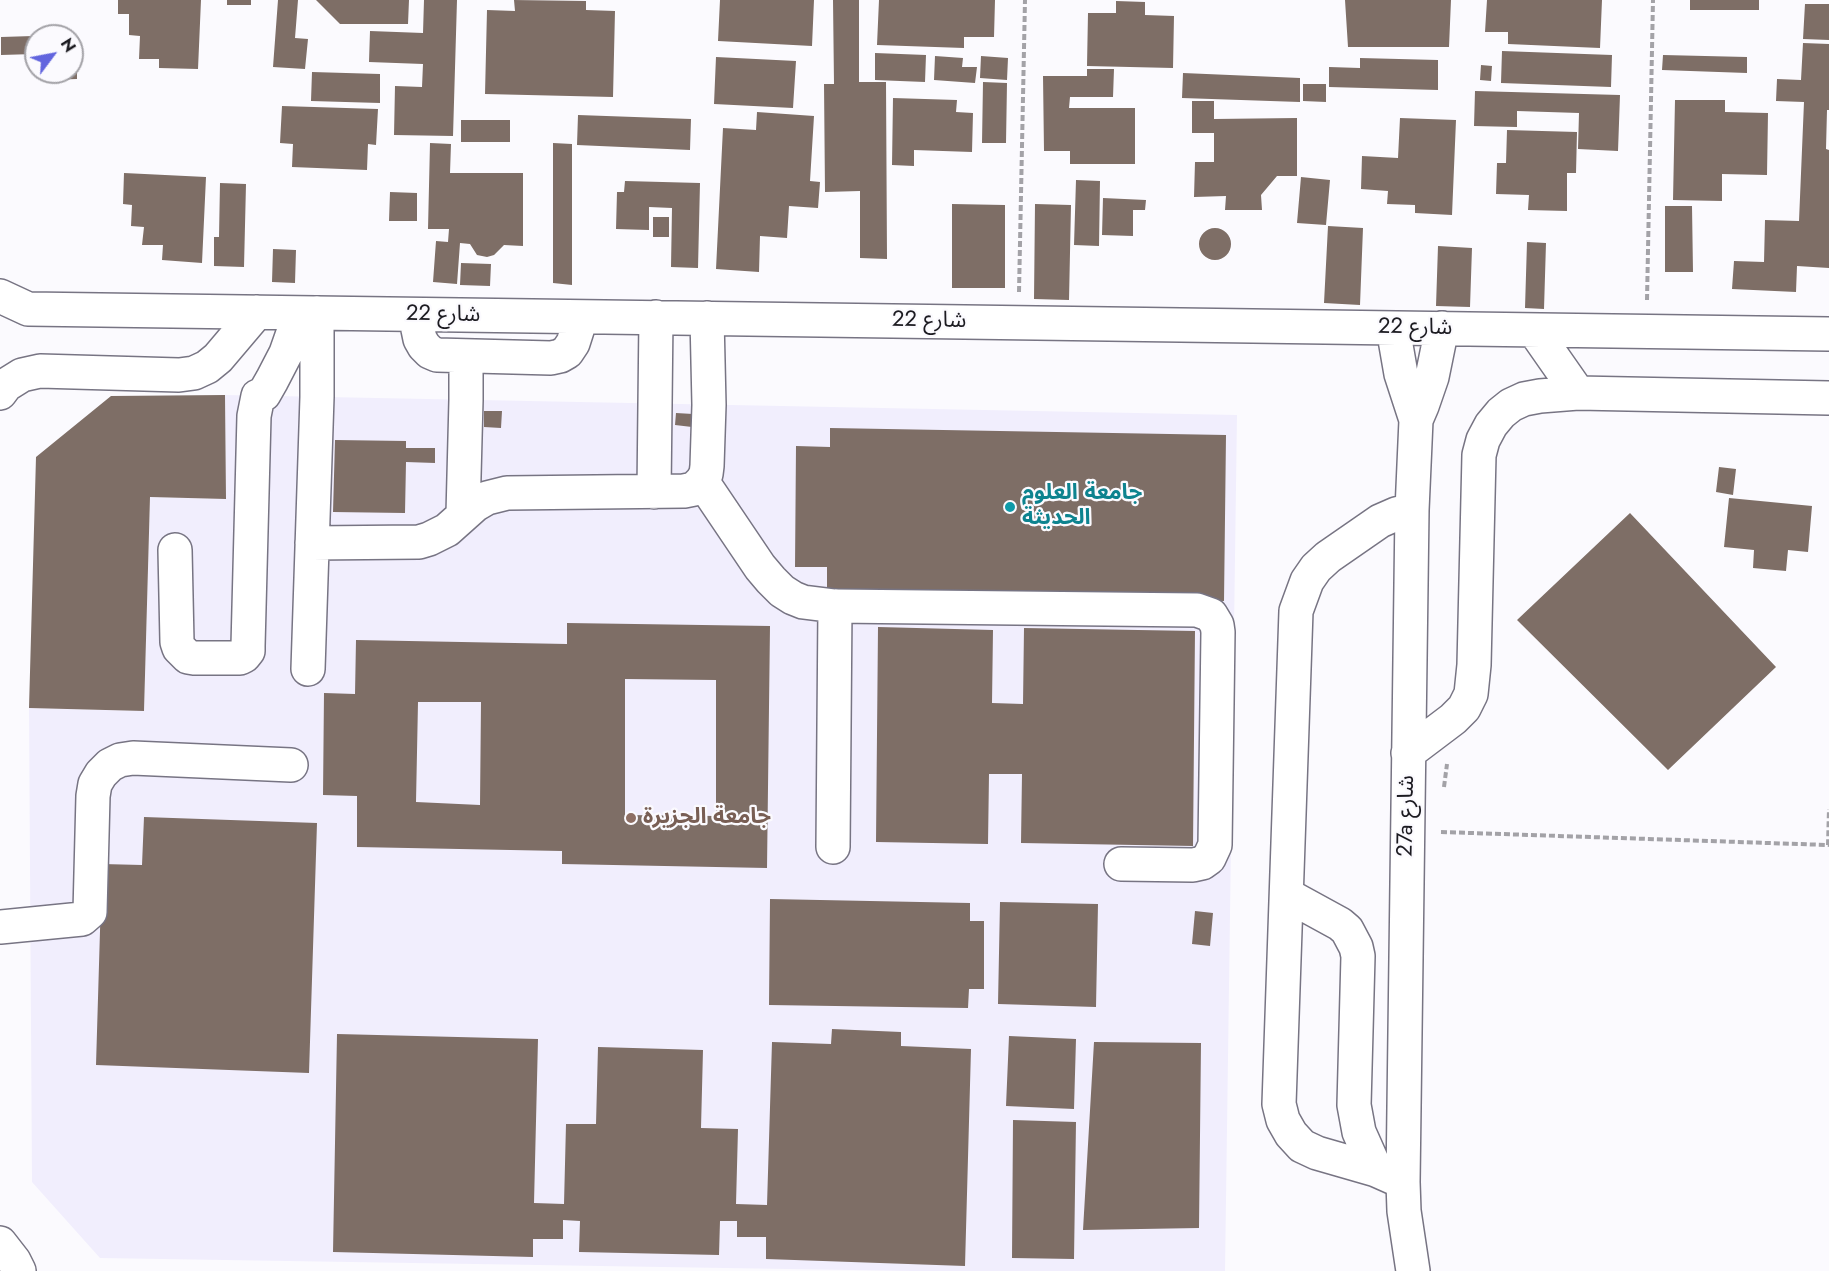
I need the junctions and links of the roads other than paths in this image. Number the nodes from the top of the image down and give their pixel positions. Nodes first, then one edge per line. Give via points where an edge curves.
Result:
1 (9, 309) edge
2 (257, 312) junction
3 (309, 313) junction
4 (415, 315) junction
5 (656, 317) junction
6 (580, 318) junction
7 (707, 318) junction
8 (1393, 328) junction
9 (1442, 328) junction
10 (1534, 330) junction
11 (1829, 334) edge
12 (466, 356) junction
13 (0, 393) edge
14 (1578, 393) junction
15 (1829, 398) edge
16 (1416, 420) junction
17 (702, 481) junction
18 (654, 492) junction
19 (1412, 510) junction
20 (463, 514) junction
21 (312, 543) junction
22 (176, 550) dead end
23 (835, 606) junction
24 (309, 669) dead end
25 (1408, 753) junction
26 (291, 765) dead end
27 (833, 847) dead end
28 (1121, 864) dead end
29 (1287, 895) junction
30 (0, 927) edge
31 (1394, 1188) junction
32 (1396, 1271) edge
33 (1413, 1271) edge

1 - 2 street, شارع 22
2 - 3 street, شارع 22
2 - 13 street via 218,358 194,374 40,371 22,375
3 - 4 street, شارع 22
3 - 21 street via 317,397
3 - 22 street via 272,381 258,396 254,416 248,651 244,656 194,658 179,648
4 - 6 street, شارع 22
4 - 12 street via 420,339 430,352
5 - 6 street, شارع 22
5 - 7 street, شارع 22
5 - 18 street
6 - 12 street via 573,343 560,356
7 - 8 street, شارع 22
7 - 17 street via 708,455
8 - 9 street, شارع 22
8 - 16 street, 27a شارع via 1401,374
9 - 10 street, شارع 22
9 - 16 street, 27a شارع via 1432,377
10 - 11 street, شارع 22
10 - 14 street
12 - 20 street
14 - 15 street
14 - 25 street via 1540,396 1511,405 1491,425 1483,440 1479,455 1471,694 1453,719
16 - 19 street, 27a شارع
17 - 18 street via 684,492
17 - 23 street via 771,580 793,598
18 - 20 street via 507,493 487,498
19 - 25 street, 27a شارع
19 - 29 street via 1380,521 1328,556 1300,595 1296,610
20 - 21 street via 439,536 419,542
21 - 24 street
23 - 27 street
23 - 28 street via 1197,610 1211,615 1218,632 1215,845 1209,858 1193,865
25 - 31 street, 27a شارع
26 - 30 street via 133,758 110,765 95,784 93,796 90,912 82,919
29 - 31 street via 1340,924 1356,947 1354,1105 1359,1132
29 - 31 street via 1279,1104 1282,1120 1302,1146
31 - 32 street, 27a شارع
31 - 33 street, 27a شارع

